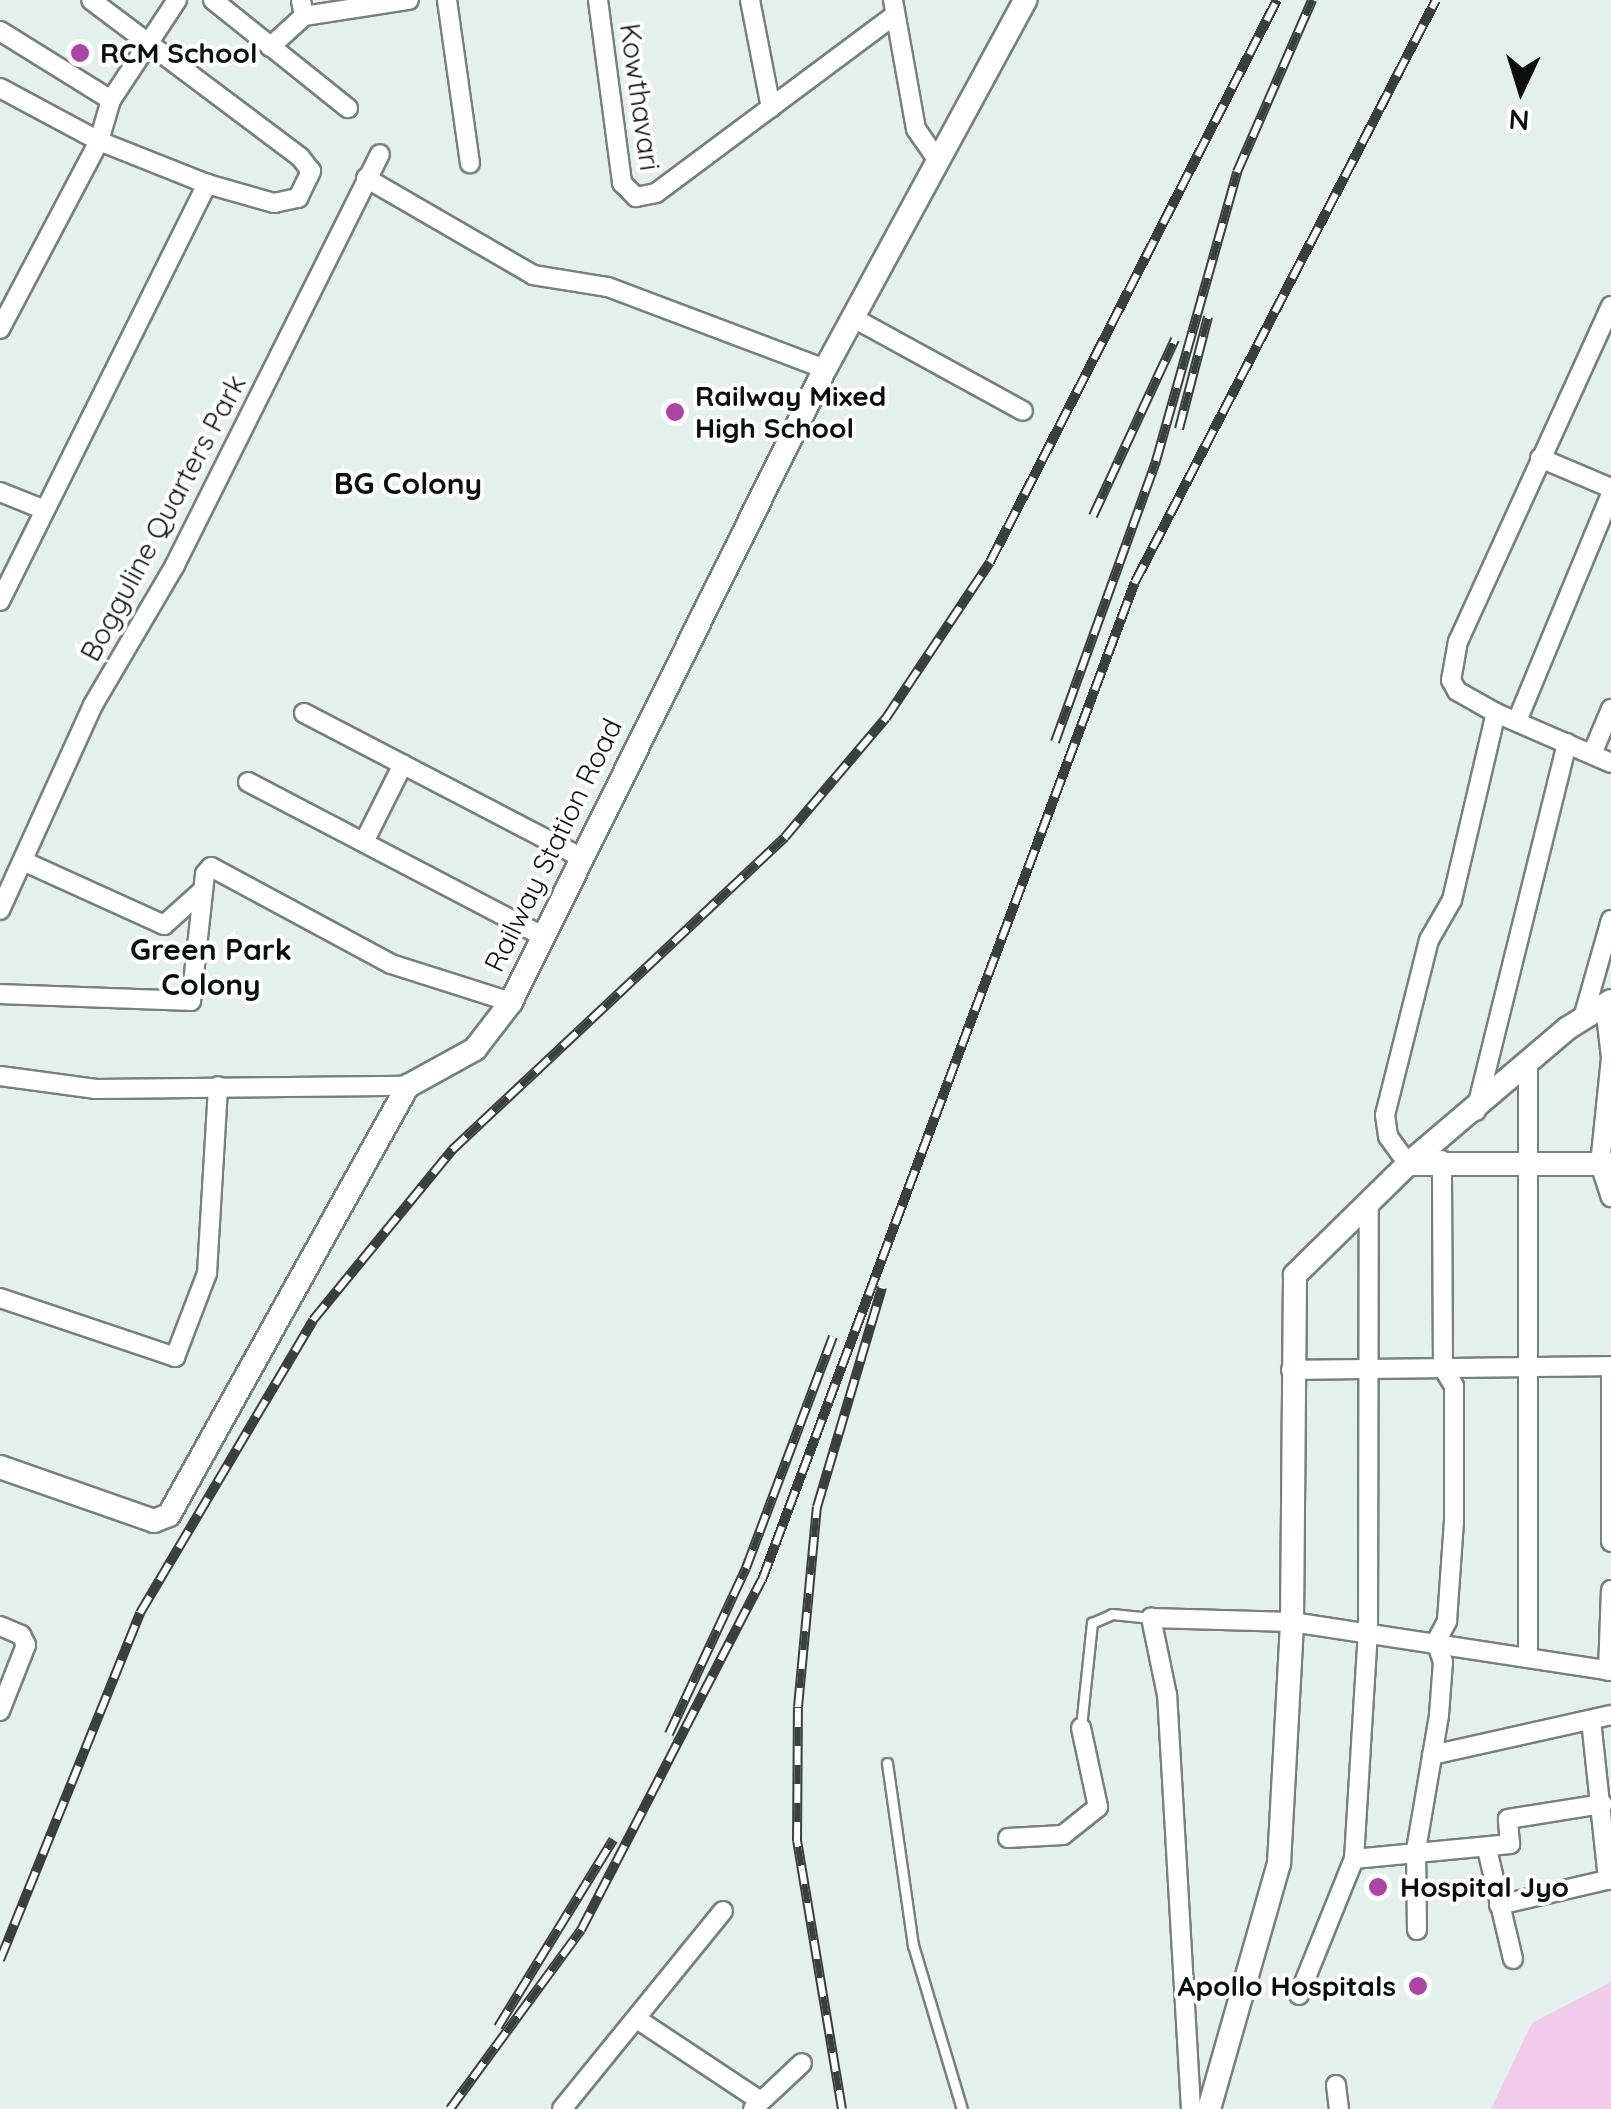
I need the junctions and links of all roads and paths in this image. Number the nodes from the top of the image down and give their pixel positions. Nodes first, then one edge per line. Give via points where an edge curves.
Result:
1 (90, 0) edge
2 (176, 0) edge
3 (213, 0) edge
4 (408, 0) edge
5 (447, 0) edge
6 (598, 0) edge
7 (750, 0) edge
8 (1025, 0) edge
9 (894, 7) edge
10 (303, 8) edge
11 (0, 31) edge
12 (147, 44) junction
13 (270, 48) junction
14 (0, 88) edge
15 (111, 100) junction
16 (348, 108) dead end
17 (771, 108) junction
18 (98, 140) junction
19 (380, 154) dead end
20 (939, 162) junction
21 (470, 163) dead end
22 (366, 178) junction
23 (208, 184) junction
24 (1611, 306) edge
25 (857, 320) junction
26 (0, 330) edge
27 (825, 370) junction
28 (1022, 411) dead end
29 (1540, 458) junction
30 (1611, 491) edge
31 (0, 492) edge
32 (45, 510) junction
33 (0, 602) edge
34 (1611, 709) edge
35 (1496, 712) junction
36 (304, 713) dead end
37 (1517, 722) junction
38 (1567, 743) junction
39 (1592, 754) junction
40 (1611, 762) edge
41 (403, 764) junction
42 (248, 782) dead end
43 (364, 842) junction
44 (579, 856) junction
45 (23, 861) junction
46 (203, 890) junction
47 (0, 910) edge
48 (1611, 920) edge
49 (539, 934) junction
50 (0, 994) edge
51 (511, 1002) junction
52 (1608, 1003) edge
53 (1584, 1018) junction
54 (1528, 1064) junction
55 (0, 1076) edge
56 (218, 1086) junction
57 (408, 1086) junction
58 (1476, 1112) junction
59 (1442, 1160) junction
60 (1526, 1161) junction
61 (1408, 1164) junction
62 (1606, 1164) edge
63 (1611, 1197) edge
64 (1369, 1204) junction
65 (0, 1298) edge
66 (1443, 1368) junction
67 (1530, 1368) junction
68 (1611, 1368) edge
69 (1369, 1369) junction
70 (1291, 1370) junction
71 (0, 1468) edge
72 (1611, 1542) edge
73 (1611, 1590) edge
74 (1151, 1618) junction
75 (1292, 1622) junction
76 (0, 1626) edge
77 (1368, 1633) junction
78 (1436, 1642) junction
79 (1528, 1658) junction
80 (1610, 1671) edge
81 (0, 1712) edge
82 (1611, 1716) edge
83 (1591, 1720) junction
84 (1081, 1728) joint
85 (1432, 1755) junction
86 (888, 1763) dead end
87 (1603, 1804) junction
88 (1008, 1838) dead end
89 (1487, 1849) junction
90 (1416, 1850) junction
91 (1354, 1858) junction
92 (1609, 1880) edge
93 (1500, 1905) junction
94 (723, 1911) dead end
95 (1417, 1930) dead end
96 (1513, 1959) dead end
97 (1299, 1995) dead end
98 (637, 2019) junction
99 (802, 2063) dead end
100 (1336, 2086) dead end
101 (756, 2105) edge
102 (562, 2109) edge
103 (962, 2109) edge
104 (1191, 2109) edge
105 (1208, 2109) edge
106 (1339, 2109) edge

1 - 12 street
2 - 12 street
3 - 13 street
4 - 10 street
5 - 21 street
6 - 17 street, Kowthavari via 622,183 636,197 656,193
7 - 17 street
8 - 20 street, Railway Station Road
9 - 17 street
9 - 20 street via 916,129
10 - 13 street
11 - 15 street
12 - 15 street
12 - 23 street via 311,171 298,198 283,204
13 - 16 street
14 - 18 street
15 - 18 street
18 - 23 street
18 - 26 street
19 - 22 street, Bogguline Quarters Park
20 - 25 street, Railway Station Road
22 - 27 street via 533,275 608,287
22 - 45 street, Bogguline Quarters Park via 175,565 92,706
23 - 32 street
24 - 29 street
25 - 27 street, Railway Station Road
25 - 28 street
27 - 44 street, Railway Station Road
29 - 30 street
29 - 35 street via 1452,666 1457,690
30 - 37 street
31 - 32 street
32 - 33 street
34 - 39 street
35 - 37 street
35 - 61 street via 1452,900 1429,940 1386,1114 1388,1136
36 - 41 street
37 - 38 street
38 - 39 street
38 - 58 street
39 - 40 street
41 - 43 street
41 - 44 street
42 - 43 street
43 - 49 street
44 - 49 street, Railway Station Road
45 - 46 street via 164,926
45 - 47 street, Bogguline Quarters Park
46 - 50 street via 190,1000
46 - 51 street via 212,867 391,964
48 - 53 street
49 - 51 street, Railway Station Road
51 - 57 street, Railway Station Road via 474,1049
52 - 53 street
52 - 62 street
53 - 54 street
54 - 58 street
54 - 60 street
55 - 56 street via 96,1089
56 - 57 street
56 - 65 street via 207,1272 175,1357
57 - 71 street via 169,1515 154,1521
58 - 61 street
59 - 60 street
59 - 61 street
59 - 66 street
60 - 62 street
60 - 67 street via 1533,1181
61 - 64 street
62 - 63 street
64 - 69 street
64 - 70 street via 1295,1275
66 - 67 street
66 - 69 street
66 - 78 street via 1454,1386 1454,1522 1447,1620
67 - 68 street
67 - 79 street
68 - 72 street
69 - 70 street
69 - 77 street
70 - 75 street
73 - 80 street
74 - 75 street
74 - 84 lane via 1112,1614 1092,1623
74 - 104 street via 1166,1695
75 - 77 street
75 - 105 street via 1280,1864
76 - 81 street via 21,1635 26,1645
77 - 78 street
77 - 91 street
78 - 79 street
78 - 85 street via 1443,1662
79 - 80 street
82 - 83 street
83 - 85 street
83 - 87 street
84 - 88 street via 1098,1807 1063,1835
85 - 90 street
86 - 103 lane via 913,1945
87 - 89 street via 1518,1815 1508,1819 1510,1844
87 - 92 street
89 - 90 street
89 - 93 street
90 - 91 street
90 - 95 street
91 - 97 street
92 - 93 street
93 - 96 street
94 - 98 street
98 - 101 street
98 - 102 street
99 - 101 street
100 - 106 street

